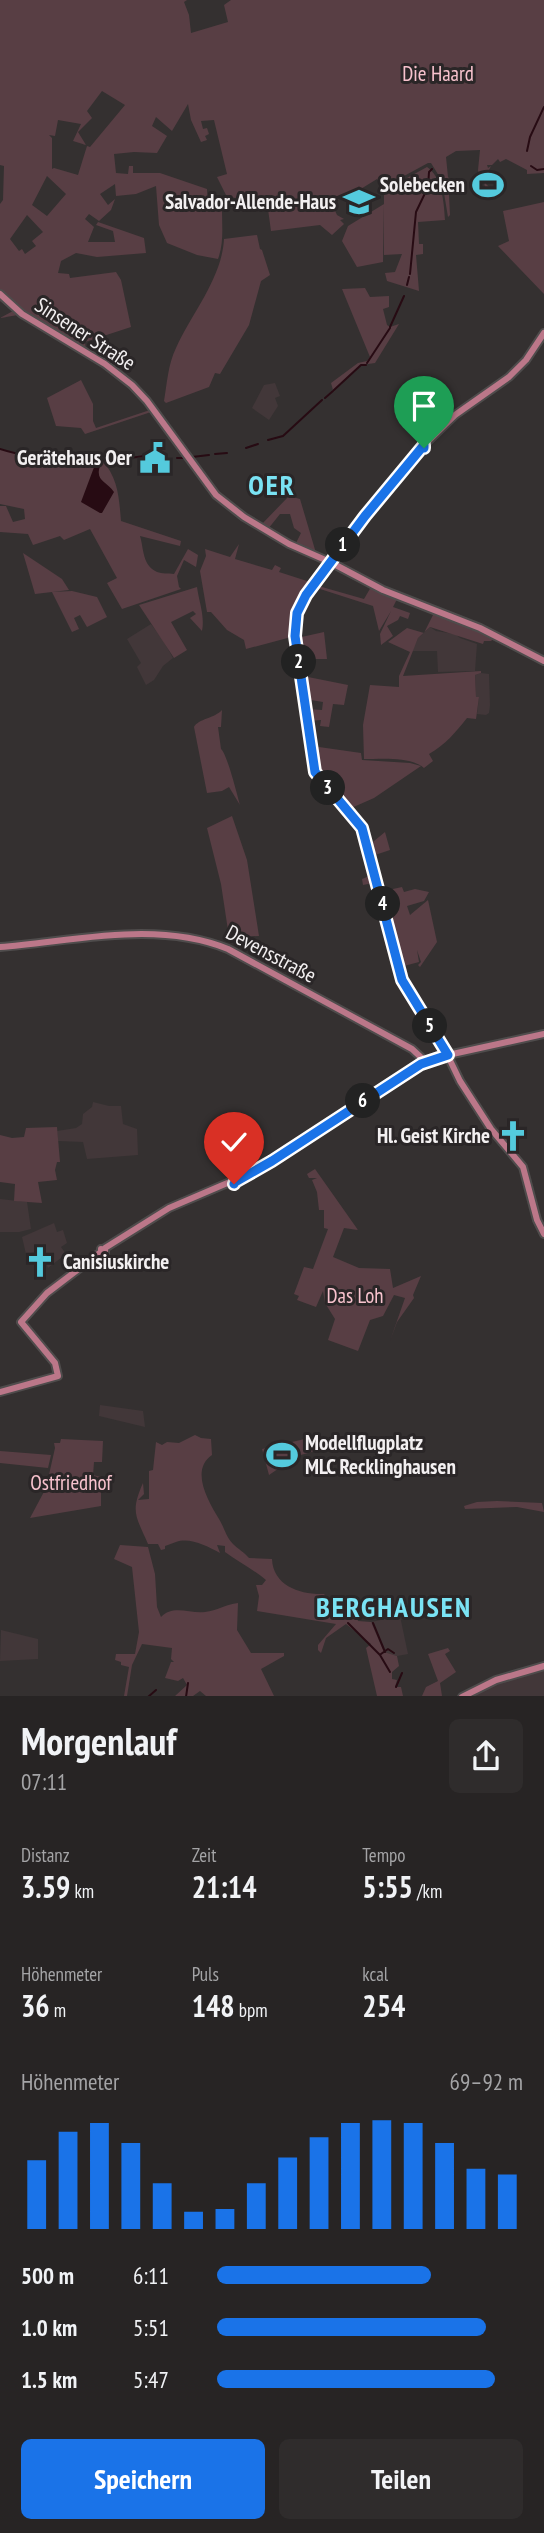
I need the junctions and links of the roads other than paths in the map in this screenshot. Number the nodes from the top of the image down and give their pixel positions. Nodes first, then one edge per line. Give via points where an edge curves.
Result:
1 (0, 294) edge
2 (544, 333) edge
3 (330, 562) junction
4 (544, 661) edge
5 (0, 947) edge
6 (544, 1034) edge
7 (448, 1055) junction
8 (426, 1062) junction
9 (544, 1234) edge
10 (0, 1392) edge
11 (544, 1666) edge
12 (462, 1696) edge

1 - 3 main road, Sinsener Straße via 22,314 132,385 225,504 289,544
2 - 3 main road via 509,377 461,410 423,449 412,453
3 - 4 main road, Sinsener Straße
3 - 7 main road via 297,613 295,636 314,767 362,828 402,980
5 - 8 main road, Devensstraße via 148,934 176,934 210,942 412,1049
6 - 7 main road
7 - 8 main road
7 - 9 main road via 491,1129 524,1168
8 - 10 main road via 272,1161 169,1208 47,1293 21,1322 55,1363 57,1378
11 - 12 main road

